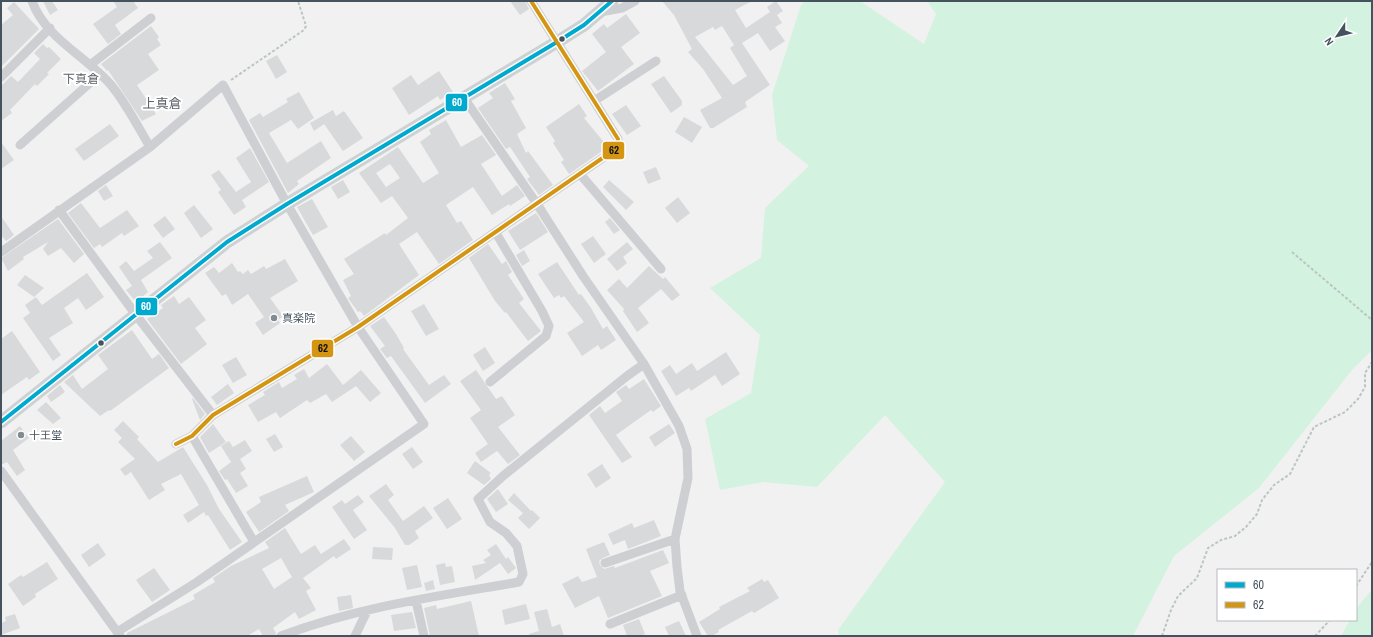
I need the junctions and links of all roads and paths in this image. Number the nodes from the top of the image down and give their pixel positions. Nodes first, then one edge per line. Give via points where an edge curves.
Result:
1 (32, 1) edge
2 (298, 1) edge
3 (531, 1) edge
4 (612, 1) edge
5 (635, 1) edge
6 (600, 12) junction
7 (151, 18) dead end
8 (50, 28) junction
9 (557, 42) junction
10 (656, 61) dead end
11 (90, 65) junction
12 (100, 74) junction
13 (1, 77) edge
14 (223, 84) junction
15 (464, 98) junction
16 (594, 101) junction
17 (20, 145) dead end
18 (150, 148) junction
19 (580, 174) junction
20 (287, 204) junction
21 (537, 204) junction
22 (59, 210) junction
23 (496, 233) junction
24 (1, 252) edge
25 (1292, 252) dead end
26 (661, 269) dead end
27 (136, 315) junction
28 (1372, 320) edge
29 (358, 327) junction
30 (1372, 362) edge
31 (644, 364) junction
32 (490, 382) dead end
33 (213, 416) junction
34 (1, 422) edge
35 (192, 436) junction
36 (176, 444) dead end
37 (1, 471) edge
38 (675, 539) junction
39 (254, 542) junction
40 (1372, 562) edge
41 (605, 563) dead end
42 (1357, 584) edge
43 (682, 595) junction
44 (416, 601) junction
45 (367, 611) junction
46 (1329, 621) edge
47 (610, 624) dead end
48 (118, 634) edge
49 (281, 636) edge
50 (355, 636) edge
51 (424, 636) edge
52 (697, 636) edge
53 (1162, 636) edge
54 (1315, 636) edge

1 - 8 street
2 - 14 path via 306,26 304,30
3 - 9 street
4 - 6 street
5 - 6 street via 622,8
6 - 9 street
7 - 11 street
8 - 11 street
8 - 13 street
9 - 15 street
9 - 16 street
10 - 16 street
11 - 12 street
12 - 17 street
12 - 18 street via 112,86
14 - 18 street
14 - 20 street
15 - 20 street
15 - 21 street
16 - 19 street via 618,139 617,148
18 - 22 street
19 - 21 street
19 - 26 street
20 - 27 street via 227,242
20 - 29 street
21 - 23 street
21 - 31 street
22 - 24 street
22 - 27 street
23 - 29 street
23 - 32 street via 549,326 546,336
25 - 28 path
27 - 33 street
27 - 34 street
29 - 33 street
29 - 39 street via 424,424
30 - 53 path via 1365,373 1365,387 1358,399 1345,412 1314,427 1290,474 1274,485 1246,527 1235,536 1221,540 1208,548 1197,578 1178,596
31 - 38 street via 679,426 687,449 688,478
31 - 44 street via 503,476 478,499 490,522 506,533 517,546 523,574 519,582
33 - 35 street
35 - 36 street
35 - 39 street
37 - 48 street
38 - 41 street
38 - 43 street
39 - 48 street
40 - 42 path
43 - 47 street
43 - 52 street
44 - 45 street
44 - 51 street
45 - 49 street via 306,626
45 - 50 street
46 - 54 path

